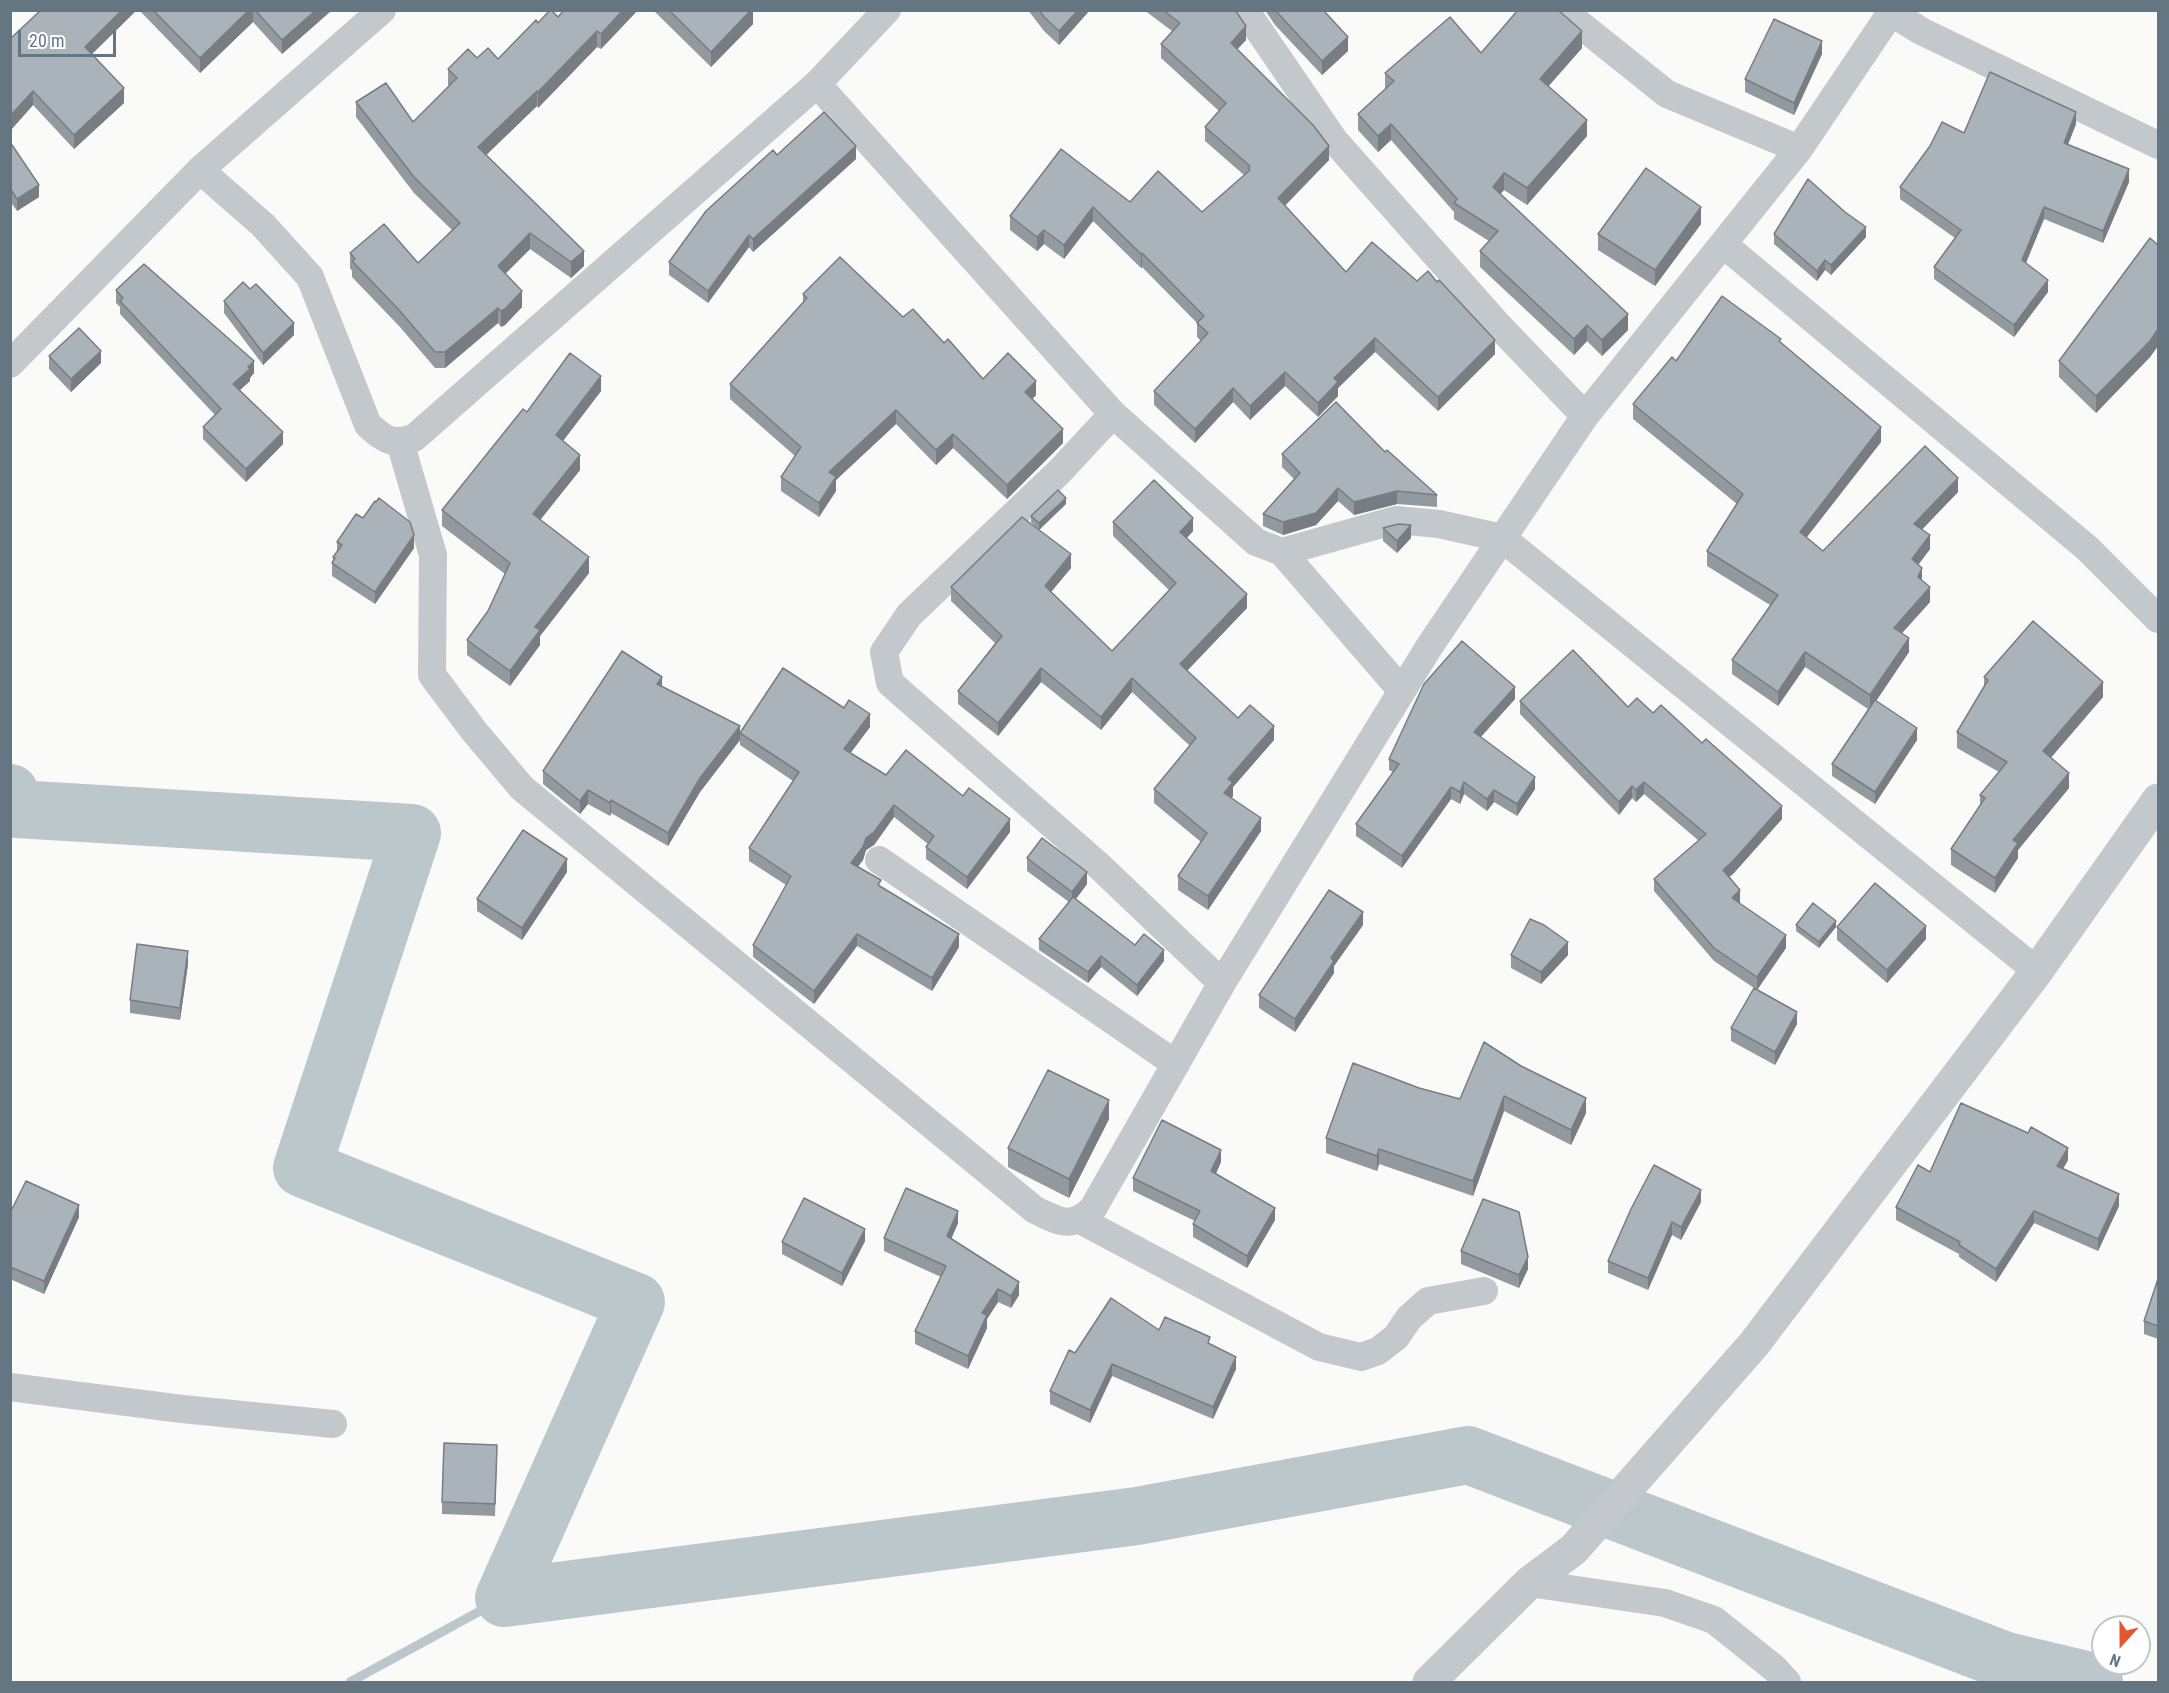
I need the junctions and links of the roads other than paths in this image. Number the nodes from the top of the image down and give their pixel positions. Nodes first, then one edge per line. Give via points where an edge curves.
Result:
1 (382, 10) edge
2 (887, 10) edge
3 (1245, 10) edge
4 (1562, 10) edge
5 (1889, 12) edge
6 (817, 84) junction
7 (2158, 145) edge
8 (1798, 149) junction
9 (200, 170) junction
10 (1723, 244) junction
11 (10, 364) edge
12 (1113, 414) junction
13 (1585, 416) junction
14 (400, 442) junction
15 (1502, 538) junction
16 (1282, 552) junction
17 (2158, 620) edge
18 (1402, 691) junction
19 (2155, 809) edge
20 (879, 860) dead end
21 (2037, 971) junction
22 (1222, 983) junction
23 (1176, 1064) junction
24 (1080, 1220) junction
25 (1484, 1291) dead end
26 (10, 1387) edge
27 (333, 1424) dead end
28 (1529, 1583) junction
29 (1429, 1683) edge
30 (1787, 1683) edge

1 - 9 street
2 - 6 street
3 - 13 street via 1334,140 1498,325
4 - 8 street via 1667,94
5 - 7 street
5 - 8 street
6 - 12 street
6 - 14 street via 414,438
8 - 10 street
9 - 11 street
9 - 14 street via 264,225 310,278 368,425 387,441
10 - 13 street
10 - 17 street via 2087,548
12 - 16 street via 1256,542
12 - 22 street via 1059,472 909,615 884,651 890,683 1096,863
13 - 15 street
14 - 24 street via 433,555 432,675 522,788 1035,1209 1063,1223
15 - 16 street via 1439,524 1396,520
15 - 18 street
15 - 21 street
16 - 18 street
18 - 22 street
19 - 21 street
20 - 23 street
21 - 28 street via 1754,1344 1574,1549
22 - 23 street
23 - 24 street via 1092,1210
24 - 25 street via 1319,1347 1361,1357 1378,1351 1396,1337 1428,1301
26 - 27 street
28 - 29 street
28 - 30 street via 1665,1603 1714,1620

